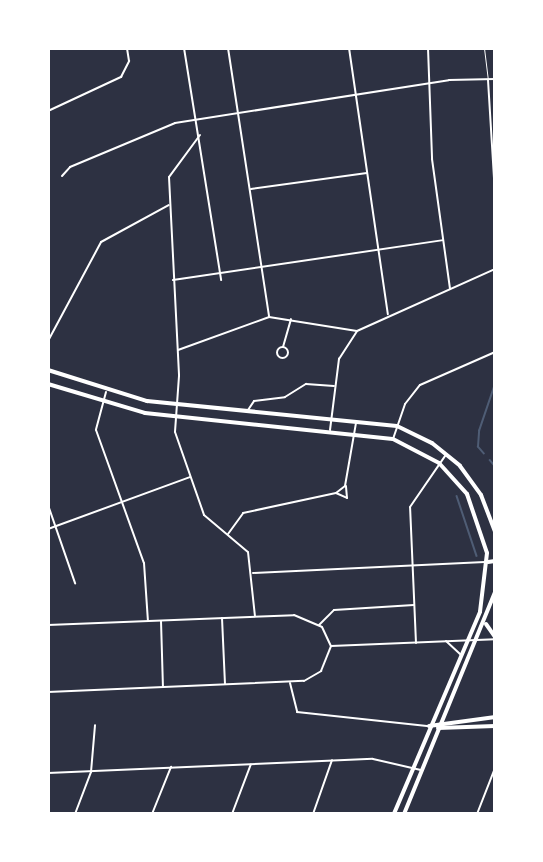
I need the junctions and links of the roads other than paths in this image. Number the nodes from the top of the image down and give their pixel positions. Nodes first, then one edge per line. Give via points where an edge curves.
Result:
1 (127, 48) edge
2 (184, 48) edge
3 (228, 48) edge
4 (349, 48) edge
5 (428, 48) edge
6 (484, 48) edge
7 (495, 79) edge
8 (488, 80) junction
9 (429, 83) junction
10 (355, 96) junction
11 (48, 111) edge
12 (237, 113) junction
13 (198, 119) junction
14 (200, 135) junction
15 (367, 173) junction
16 (62, 176) dead end
17 (494, 177) edge
18 (250, 190) junction
19 (495, 194) edge
20 (169, 205) junction
21 (443, 240) junction
22 (379, 250) junction
23 (260, 268) junction
24 (495, 269) edge
25 (221, 273) junction
26 (173, 280) junction
27 (221, 280) dead end
28 (450, 290) junction
29 (388, 314) junction
30 (269, 317) junction
31 (291, 319) junction
32 (357, 331) junction
33 (48, 341) edge
34 (284, 347) dead end
35 (178, 350) junction
36 (495, 352) edge
37 (48, 370) edge
38 (48, 384) edge
39 (334, 386) junction
40 (106, 392) junction
41 (102, 403) junction
42 (177, 405) junction
43 (248, 411) junction
44 (175, 417) junction
45 (332, 418) junction
46 (356, 420) junction
47 (397, 426) junction
48 (330, 430) junction
49 (355, 433) junction
50 (393, 439) junction
51 (447, 454) junction
52 (439, 463) junction
53 (190, 477) junction
54 (345, 486) junction
55 (336, 493) junction
56 (123, 503) junction
57 (48, 505) edge
58 (56, 526) junction
59 (48, 529) edge
60 (495, 531) edge
61 (228, 534) junction
62 (495, 561) edge
63 (488, 562) junction
64 (412, 567) junction
65 (253, 573) junction
66 (75, 583) dead end
67 (495, 592) edge
68 (494, 602) edge
69 (414, 605) junction
70 (255, 616) junction
71 (222, 618) junction
72 (148, 621) junction
73 (161, 621) junction
74 (486, 622) junction
75 (48, 625) edge
76 (319, 625) junction
77 (469, 637) junction
78 (495, 638) edge
79 (446, 641) junction
80 (478, 641) junction
81 (416, 643) junction
82 (331, 646) junction
83 (461, 656) junction
84 (290, 683) junction
85 (225, 685) junction
86 (163, 687) junction
87 (48, 692) edge
88 (495, 717) edge
89 (96, 725) dead end
90 (429, 726) junction
91 (439, 726) junction
92 (495, 726) edge
93 (332, 760) junction
94 (251, 764) junction
95 (171, 767) junction
96 (412, 767) junction
97 (495, 768) edge
98 (421, 770) junction
99 (91, 772) junction
100 (48, 773) edge
101 (75, 814) edge
102 (152, 814) edge
103 (231, 814) edge
104 (313, 814) edge
105 (394, 814) edge
106 (404, 814) edge
107 (477, 814) edge

1 - 11 street via 129,61 121,76
2 - 13 street
3 - 12 street
4 - 10 street
5 - 9 street
6 - 8 lane
7 - 8 street
8 - 9 street
8 - 17 street
9 - 10 street
9 - 21 street
10 - 12 street
10 - 15 street
12 - 13 street
12 - 18 street
13 - 14 street
13 - 16 street via 168,125 70,167
14 - 20 street via 171,171
14 - 25 street
15 - 18 street
15 - 22 street
17 - 19 street
18 - 23 street
20 - 26 street
20 - 33 street via 101,243
21 - 22 street
21 - 28 street
22 - 23 street
22 - 29 street
23 - 25 street
23 - 30 street
24 - 28 street
25 - 26 street
25 - 27 street
26 - 35 street
28 - 29 street
29 - 32 street
30 - 31 street
30 - 35 street
31 - 32 street
31 - 34 street
32 - 39 street via 339,359
35 - 42 street
36 - 47 street via 420,385
37 - 40 main road
38 - 41 main road
39 - 43 street via 306,384 285,398 254,401
39 - 45 street
40 - 41 street
40 - 42 main road
41 - 44 main road
41 - 56 street via 96,430
42 - 43 main road
42 - 44 street
43 - 45 main road
44 - 48 main road
44 - 53 street via 177,440
45 - 46 main road
45 - 48 street
46 - 47 main road
46 - 49 street
47 - 50 street
47 - 51 main road
48 - 49 main road
49 - 50 main road
49 - 54 street
50 - 52 main road
51 - 52 street
51 - 60 main road via 482,495
52 - 63 main road via 475,508
52 - 64 street via 411,500
53 - 56 street
53 - 61 street via 204,515
54 - 55 street
54 - 55 street via 346,498
55 - 61 street via 243,513
56 - 58 street
56 - 72 street via 144,563
57 - 58 street
58 - 59 street
58 - 66 street
61 - 65 street via 248,552
62 - 63 main road
63 - 64 street
63 - 77 main road via 480,612
64 - 65 street
64 - 69 street
65 - 70 street
67 - 68 main road
68 - 74 main road
69 - 76 street via 334,610
69 - 81 street
70 - 71 street
70 - 76 street via 304,616
71 - 73 street
71 - 85 street
72 - 73 street
72 - 75 street
73 - 86 street
74 - 78 main road
74 - 80 main road
76 - 82 street
77 - 79 street
77 - 80 street
77 - 83 main road
78 - 80 street
79 - 81 street
79 - 83 street
80 - 91 main road
81 - 82 street
82 - 84 street via 321,671
83 - 90 main road
84 - 85 street
84 - 90 street via 291,706 298,712
85 - 86 street
86 - 87 street
88 - 91 main road
89 - 99 street
90 - 91 main road
90 - 96 main road
91 - 92 main road
91 - 98 main road
93 - 94 street
93 - 96 street via 374,759
93 - 104 street
94 - 95 street
94 - 103 street
95 - 99 street
95 - 102 street
96 - 98 street
96 - 105 main road
97 - 107 street
98 - 106 main road
99 - 100 street
99 - 101 street

